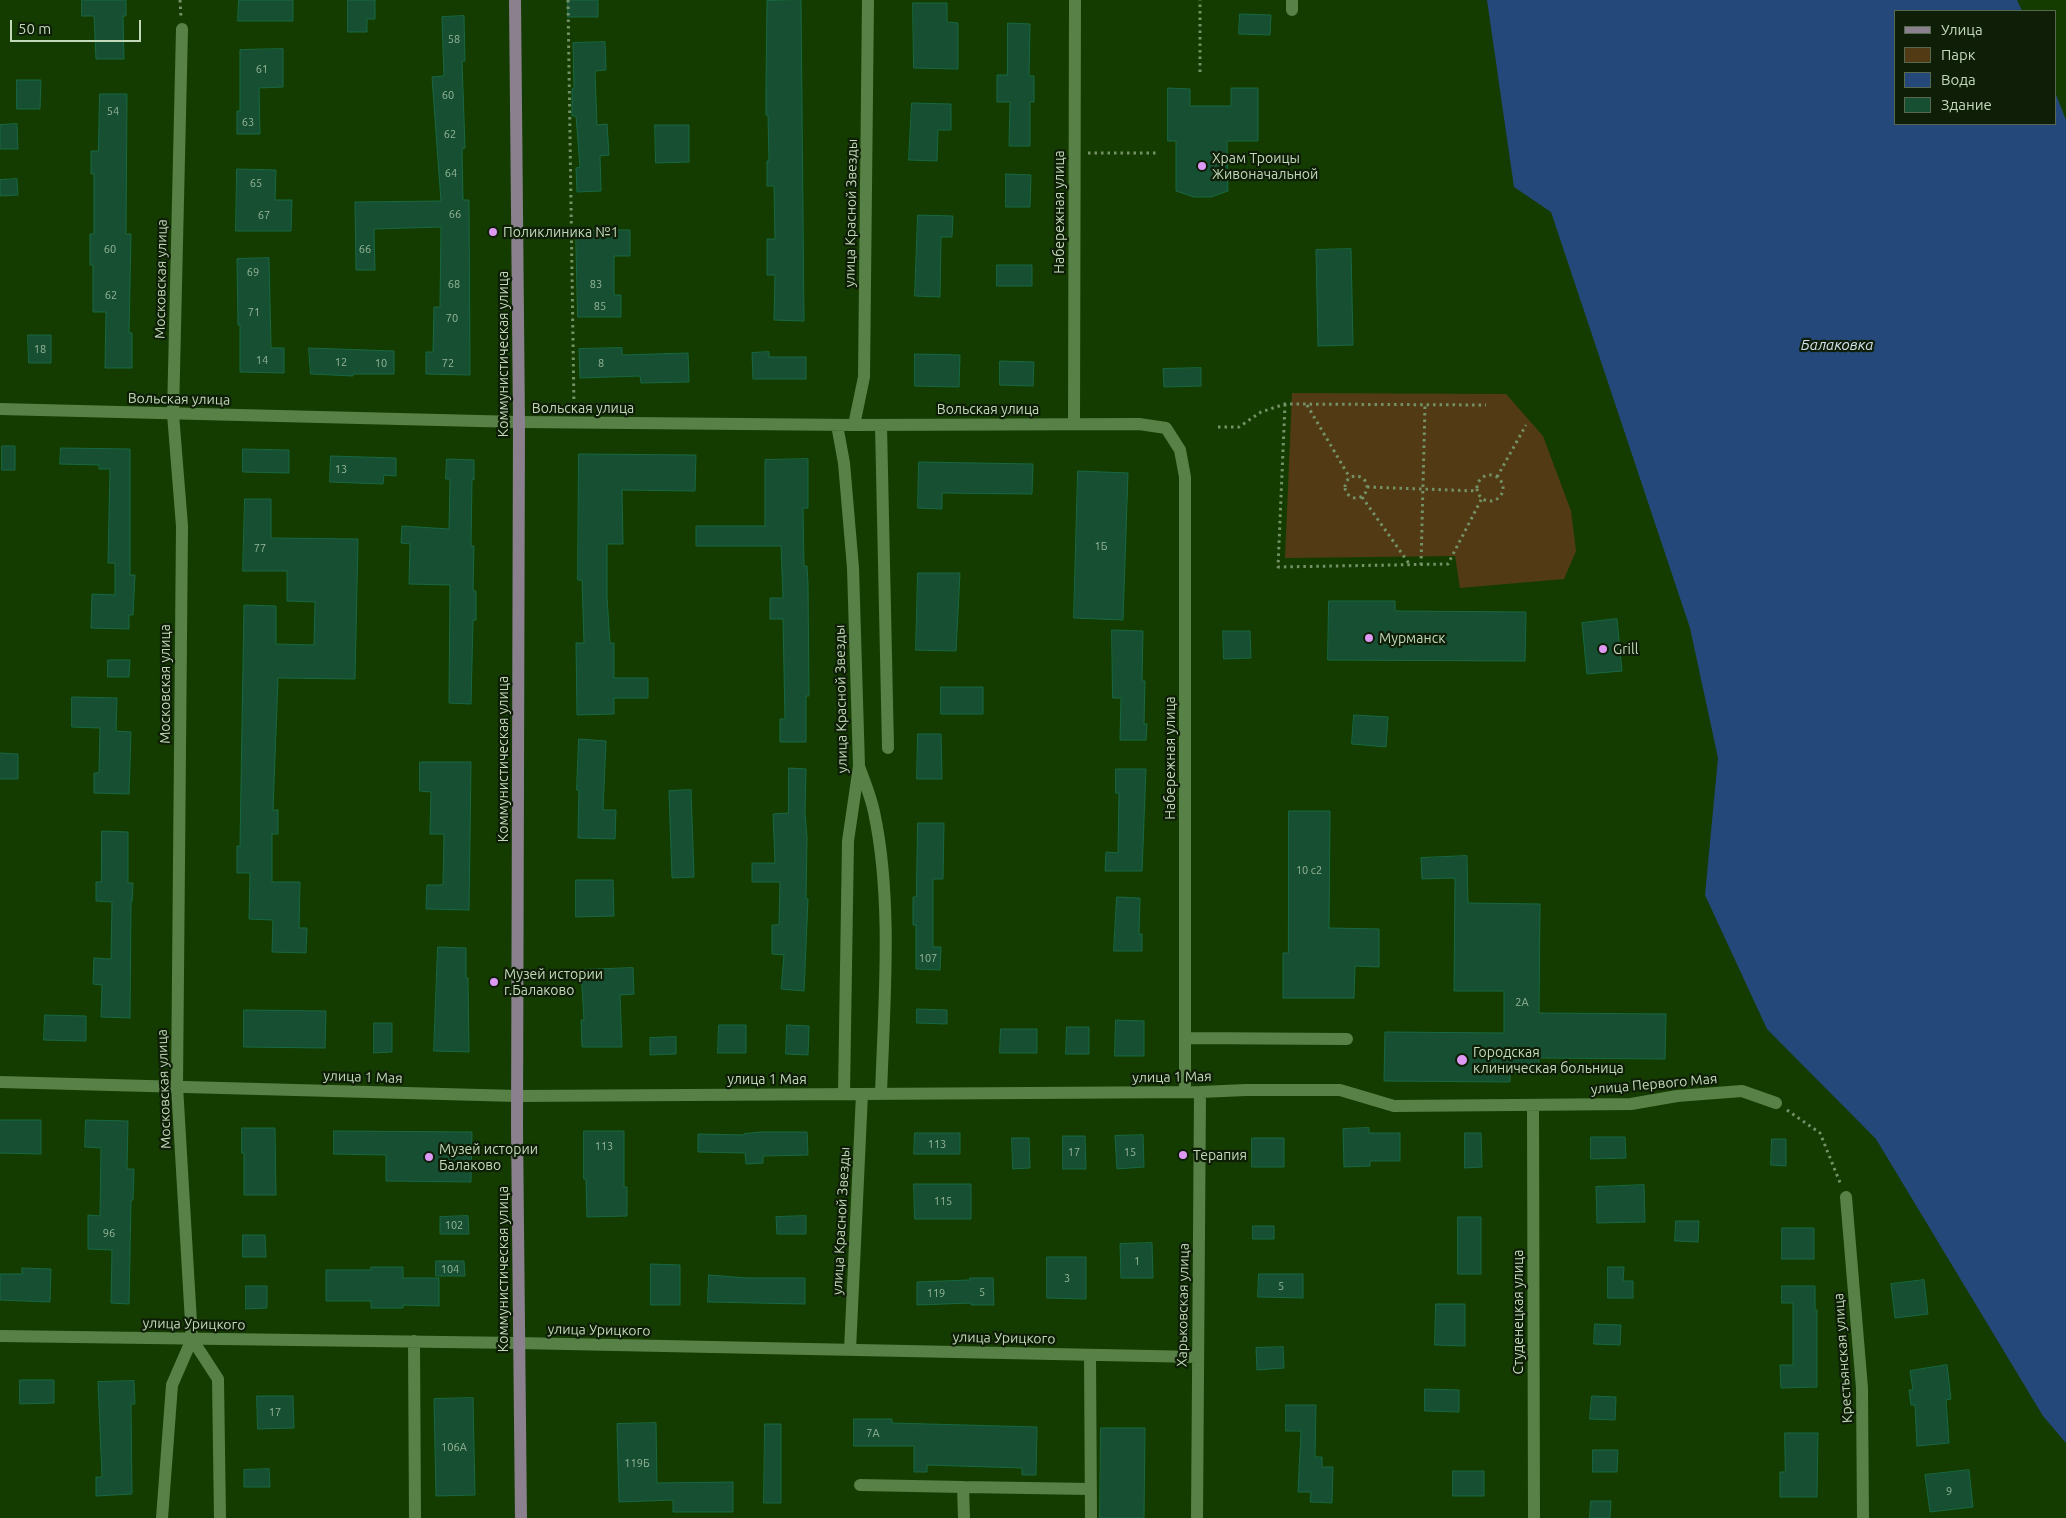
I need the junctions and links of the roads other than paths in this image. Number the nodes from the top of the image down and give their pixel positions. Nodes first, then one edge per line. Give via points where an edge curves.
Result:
1 (515, 0) edge
2 (868, 0) edge
3 (1075, 0) edge
4 (182, 29) dead end
5 (0, 409) edge
6 (173, 414) junction
7 (519, 422) junction
8 (1074, 424) junction
9 (836, 425) junction
10 (854, 425) junction
11 (881, 425) junction
12 (1166, 428) joint
13 (888, 748) dead end
14 (859, 766) junction
15 (1185, 1038) junction
16 (1347, 1039) dead end
17 (0, 1082) edge
18 (177, 1086) junction
19 (1185, 1092) junction
20 (1200, 1092) junction
21 (844, 1094) junction
22 (862, 1094) junction
23 (881, 1094) junction
24 (517, 1096) junction
25 (1776, 1103) road end
26 (1533, 1106) junction
27 (1846, 1197) road end
28 (0, 1336) edge
29 (192, 1339) junction
30 (414, 1341) junction
31 (518, 1343) junction
32 (850, 1350) junction
33 (1090, 1355) junction
34 (1198, 1357) junction
35 (860, 1485) dead end
36 (962, 1487) junction
37 (1091, 1489) junction
38 (162, 1518) edge
39 (220, 1518) edge
40 (415, 1518) edge
41 (521, 1518) edge
42 (964, 1518) edge
43 (1091, 1518) edge
44 (1196, 1518) edge
45 (1534, 1518) edge
46 (1863, 1518) edge

1 - 7 main road, Коммунистическая улица
2 - 10 street, улица Красной Звезды via 864,377
3 - 8 street, Набережная улица
4 - 6 street, Московская улица
5 - 6 street, Вольская улица
6 - 7 street, Вольская улица
6 - 18 street, Московская улица via 182,526
7 - 9 street, Вольская улица
7 - 24 main road, Коммунистическая улица
8 - 11 street, Вольская улица
8 - 12 street, Вольская улица via 1138,424
9 - 10 street, Вольская улица
9 - 14 street, улица Красной Звезды via 844,463 853,568
10 - 11 street, Вольская улица
11 - 13 street
12 - 15 street, Набережная улица via 1180,450 1185,477
14 - 21 street, улица Красной Звезды via 848,842
14 - 23 street via 874,811 884,879
15 - 16 street
15 - 19 street, Набережная улица
17 - 18 street, улица 1 Мая
18 - 24 street, улица 1 Мая
18 - 29 street, Московская улица
19 - 20 street, улица 1 Мая
19 - 23 street, улица 1 Мая
20 - 26 street, улица 1 Мая via 1340,1090 1394,1106
20 - 34 street, Харьковская улица
21 - 22 street, улица 1 Мая
21 - 24 street, улица 1 Мая
22 - 23 street, улица 1 Мая
22 - 32 street, улица Красной Звезды
24 - 31 main road, Коммунистическая улица
25 - 26 street, улица Первого Мая via 1742,1091 1677,1096 1631,1104
26 - 45 street, Студенецкая улица
27 - 46 street, Крестьянская улица via 1862,1388
28 - 29 street, улица Урицкого
29 - 30 street, улица Урицкого
29 - 38 street, Московская улица via 172,1385
29 - 39 street, Московская улица via 218,1379
30 - 31 street, улица Урицкого
30 - 40 street
31 - 32 street, улица Урицкого
31 - 41 main road, Коммунистическая улица
32 - 33 street, улица Урицкого
33 - 34 street, улица Урицкого
33 - 37 street
34 - 44 street, Харьковская улица
35 - 36 street
36 - 37 street
36 - 42 street
37 - 43 street

